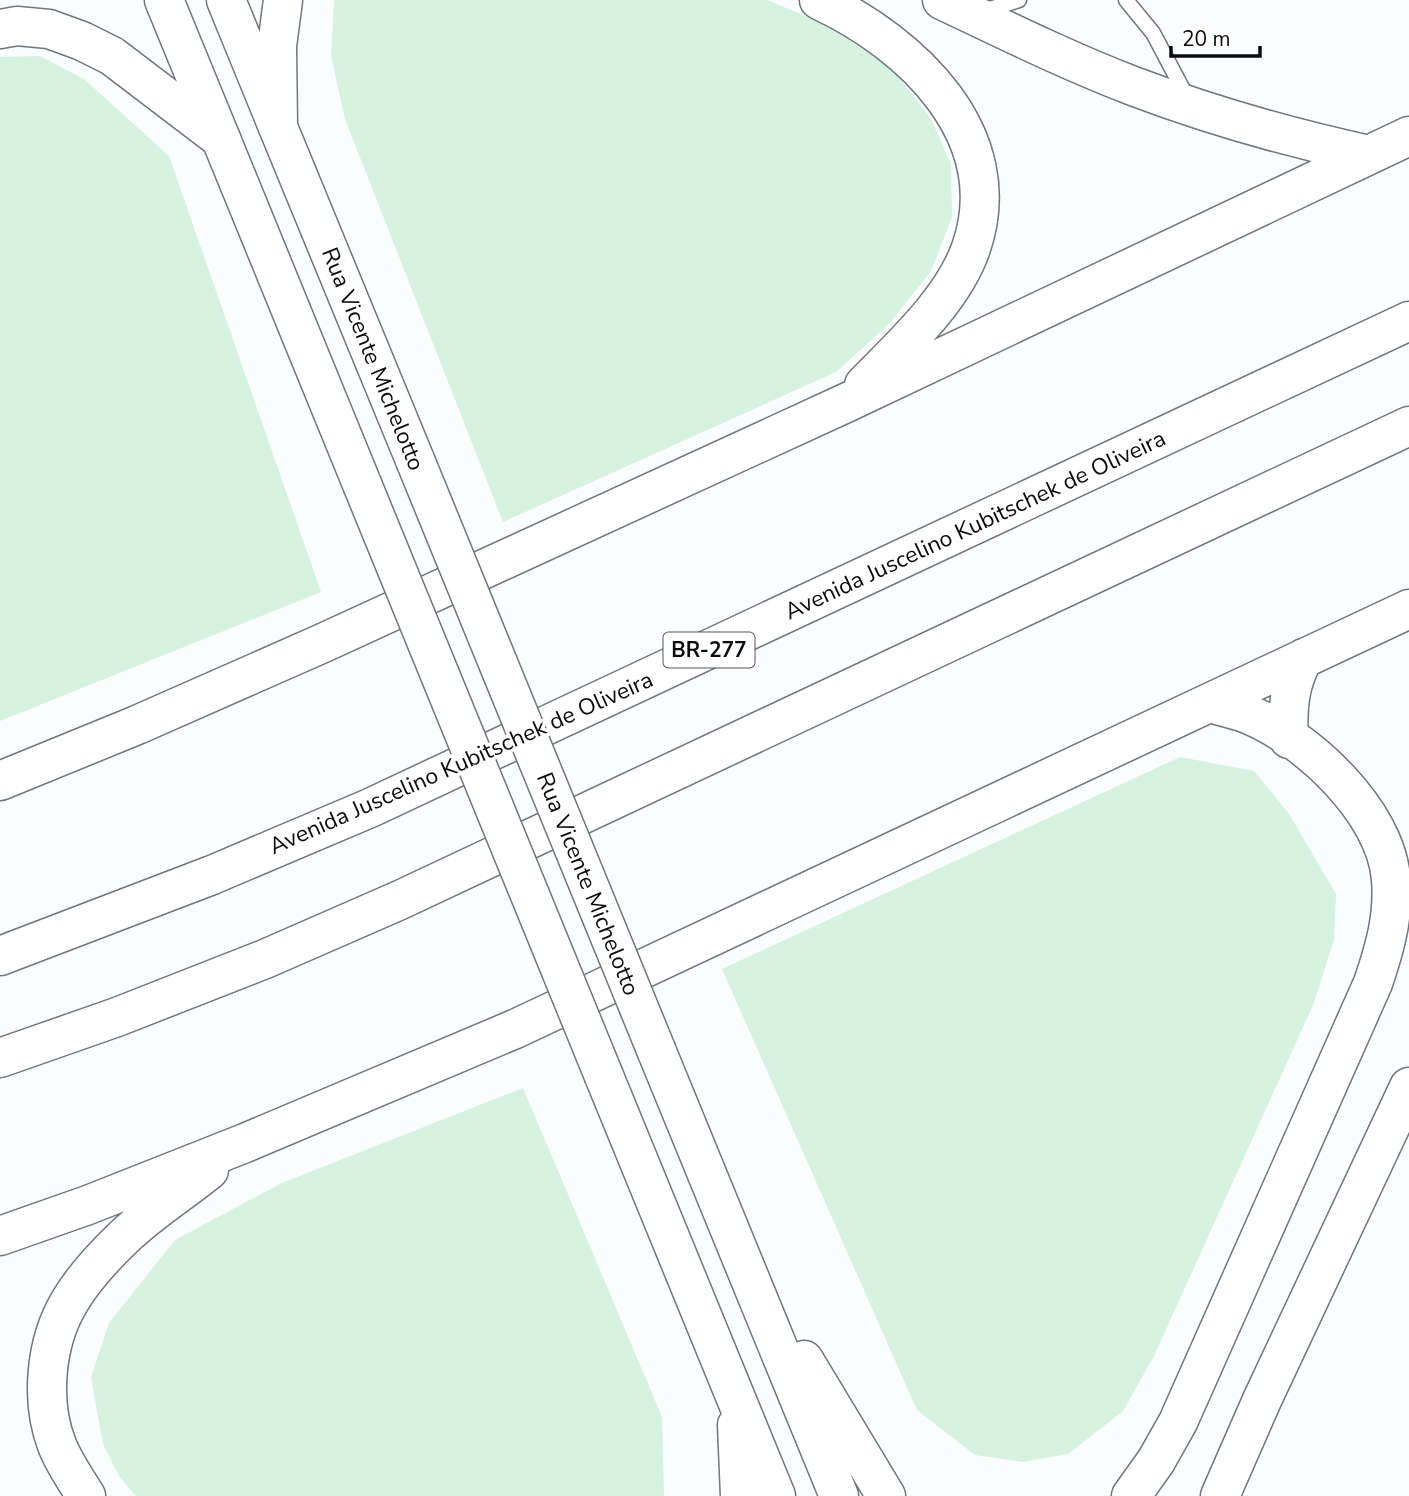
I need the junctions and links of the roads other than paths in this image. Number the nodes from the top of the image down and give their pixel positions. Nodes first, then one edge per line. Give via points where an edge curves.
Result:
1 (164, 0) edge
2 (226, 0) edge
3 (283, 0) edge
4 (819, 0) edge
5 (1019, 0) edge
6 (1126, 0) edge
7 (957, 7) edge
8 (0, 29) edge
9 (1192, 106) junction
10 (278, 127) junction
11 (1409, 136) edge
12 (220, 139) junction
13 (1368, 155) junction
14 (1409, 321) edge
15 (848, 402) junction
16 (1409, 426) edge
17 (1409, 609) edge
18 (1304, 658) junction
19 (1209, 703) junction
20 (1289, 739) junction
21 (0, 781) edge
22 (0, 956) edge
23 (0, 1058) edge
24 (1409, 1087) edge
25 (245, 1143) junction
26 (0, 1236) edge
27 (741, 1256) junction
28 (736, 1398) junction
29 (86, 1496) edge
30 (740, 1496) edge
31 (776, 1496) edge
32 (839, 1496) edge
33 (886, 1496) edge
34 (1130, 1496) edge
35 (1220, 1496) edge

1 - 12 main road
2 - 10 main road, Rua Vicente Michelotto
3 - 10 main road via 277,46
4 - 15 main road via 871,29 908,58 941,93 963,127 977,167 978,210 971,247 954,283 921,326
5 - 7 lane
6 - 9 lane via 1153,33
7 - 9 main road via 1132,86
8 - 12 main road via 49,29 82,41 112,56
9 - 13 main road
10 - 27 main road, Rua Vicente Michelotto, bridge
11 - 13 main road
12 - 28 main road, bridge
13 - 15 main road
14 - 22 main road, Avenida Juscelino Kubitschek de Oliveira / BR-277 via 370,808 212,875
15 - 21 main road via 311,649
16 - 23 main road via 400,900 253,964
17 - 18 main road
18 - 19 main road
18 - 20 main road via 1289,698
19 - 20 main road via 1245,713
19 - 25 main road via 515,1029
20 - 34 main road via 1343,784 1382,845 1391,876 1392,915 1386,946 1178,1422
24 - 35 main road
25 - 26 main road
25 - 29 main road via 127,1234 69,1302 55,1334 47,1374 48,1412 57,1445
27 - 32 main road, Rua Vicente Michelotto
27 - 33 main road
28 - 30 main road
28 - 31 main road

